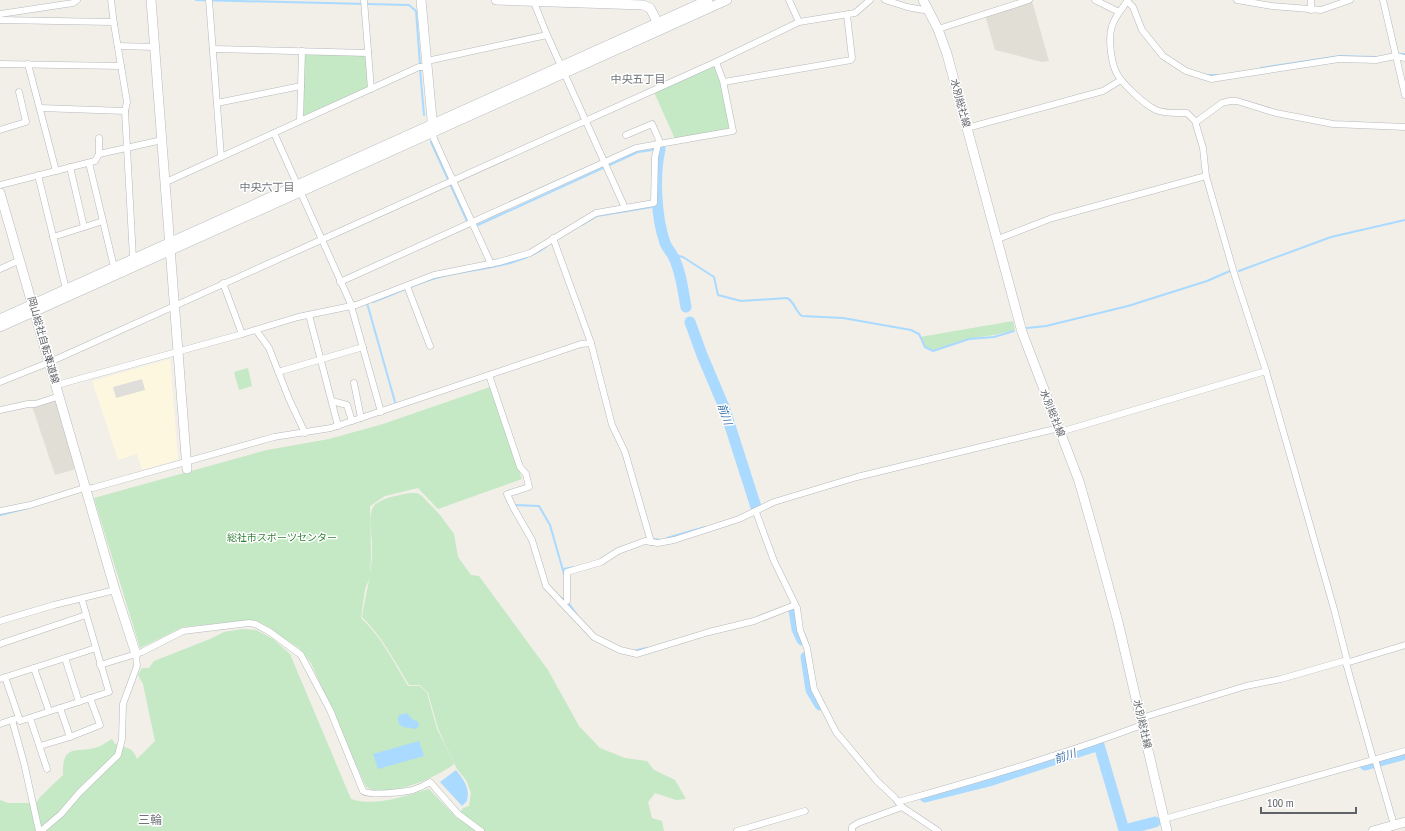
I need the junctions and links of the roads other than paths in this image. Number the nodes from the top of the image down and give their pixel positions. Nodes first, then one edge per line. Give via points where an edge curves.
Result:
1 (77, 0) edge
2 (111, 0) edge
3 (151, 0) edge
4 (422, 0) edge
5 (496, 0) edge
6 (533, 0) edge
7 (708, 0) edge
8 (727, 0) edge
9 (789, 0) edge
10 (870, 0) edge
11 (885, 0) edge
12 (923, 0) edge
13 (1029, 0) edge
14 (1095, 0) edge
15 (1237, 0) edge
16 (1311, 0) edge
17 (1350, 0) edge
18 (1383, 0) edge
19 (209, 1) edge
20 (1128, 1) edge
21 (635, 2) edge
22 (364, 3) edge
23 (1311, 10) junction
24 (929, 11) junction
25 (1119, 12) junction
26 (0, 14) edge
27 (847, 15) junction
28 (0, 20) edge
29 (799, 22) junction
30 (114, 24) junction
31 (660, 26) junction
32 (938, 29) junction
33 (547, 35) junction
34 (118, 46) junction
35 (155, 47) junction
36 (213, 49) junction
37 (302, 51) junction
38 (368, 53) junction
39 (1395, 54) junction
40 (1405, 58) edge
41 (716, 62) junction
42 (0, 64) edge
43 (28, 64) junction
44 (424, 65) junction
45 (121, 66) junction
46 (563, 70) junction
47 (1121, 80) junction
48 (724, 82) junction
49 (301, 86) junction
50 (371, 89) junction
51 (19, 92) dead end
52 (1405, 95) edge
53 (217, 103) junction
54 (40, 108) junction
55 (126, 111) junction
56 (586, 120) junction
57 (300, 121) junction
58 (1196, 122) junction
59 (1405, 127) edge
60 (433, 128) junction
61 (967, 128) junction
62 (0, 130) edge
63 (274, 133) junction
64 (626, 135) dead end
65 (99, 138) dead end
66 (162, 140) junction
67 (128, 147) junction
68 (657, 148) junction
69 (99, 154) junction
70 (221, 157) junction
71 (89, 163) junction
72 (605, 165) junction
73 (70, 167) junction
74 (56, 171) junction
75 (38, 175) junction
76 (1206, 176) junction
77 (450, 181) junction
78 (166, 182) junction
79 (0, 185) edge
80 (299, 189) junction
81 (0, 193) edge
82 (2, 203) edge
83 (625, 208) junction
84 (103, 221) junction
85 (472, 222) junction
86 (84, 227) junction
87 (53, 237) junction
88 (998, 239) junction
89 (322, 240) junction
90 (554, 240) junction
91 (171, 246) junction
92 (133, 258) junction
93 (20, 260) junction
94 (491, 264) junction
95 (114, 267) junction
96 (0, 269) edge
97 (340, 282) junction
98 (223, 283) junction
99 (408, 288) junction
100 (66, 289) junction
101 (175, 304) junction
102 (352, 307) junction
103 (34, 308) junction
104 (309, 317) junction
105 (0, 319) edge
106 (0, 327) edge
107 (257, 331) junction
108 (242, 334) junction
109 (590, 343) junction
110 (430, 346) dead end
111 (363, 347) junction
112 (179, 350) junction
113 (321, 360) junction
114 (50, 362) junction
115 (1266, 371) junction
116 (278, 372) junction
117 (489, 375) junction
118 (0, 382) edge
119 (354, 383) dead end
120 (57, 385) junction
121 (60, 396) junction
122 (332, 401) junction
123 (0, 410) edge
124 (381, 412) junction
125 (361, 418) junction
126 (352, 422) junction
127 (338, 426) junction
128 (1059, 430) junction
129 (305, 432) junction
130 (187, 465) junction
131 (86, 488) junction
132 (0, 511) edge
133 (756, 512) junction
134 (651, 542) junction
135 (115, 590) junction
136 (82, 600) junction
137 (567, 601) dead end
138 (795, 605) junction
139 (86, 615) junction
140 (0, 621) edge
141 (0, 644) edge
142 (1405, 645) edge
143 (96, 648) junction
144 (136, 654) junction
145 (65, 658) junction
146 (1346, 662) junction
147 (100, 665) junction
148 (34, 668) junction
149 (2, 678) edge
150 (90, 698) junction
151 (79, 702) junction
152 (60, 708) junction
153 (49, 712) junction
154 (18, 718) junction
155 (30, 718) junction
156 (12, 720) junction
157 (1142, 721) junction
158 (0, 724) edge
159 (70, 737) junction
160 (40, 746) junction
161 (1405, 751) edge
162 (1375, 761) junction
163 (47, 768) dead end
164 (898, 802) junction
165 (902, 807) junction
166 (805, 811) dead end
167 (1164, 819) junction
168 (1405, 822) edge
169 (1394, 825) junction
170 (40, 831) edge
171 (481, 831) edge
172 (741, 831) edge
173 (852, 831) edge
174 (938, 831) edge
175 (1168, 831) edge
176 (1373, 831) edge

1 - 26 street via 73,4
2 - 30 street
3 - 35 street
4 - 44 street
5 - 6 street
6 - 21 street
6 - 33 street
7 - 31 street
8 - 31 street
9 - 29 street
10 - 27 street
11 - 24 street
12 - 24 street, 水別総社線
13 - 32 street
14 - 25 street
15 - 23 street
16 - 23 street
17 - 23 street via 1321,10
18 - 39 street
19 - 36 street
20 - 25 street
20 - 39 street via 1142,30 1163,56 1186,70 1211,79 1339,58 1376,60
21 - 31 street via 650,8
22 - 38 street
24 - 32 street, 水別総社線
25 - 47 street via 1111,27 1110,38 1116,72
27 - 29 street
27 - 48 street via 851,60
28 - 30 street
29 - 41 street
30 - 34 street
31 - 46 street
32 - 61 street, 水別総社線
33 - 44 street
33 - 46 street
34 - 35 street
34 - 45 street
35 - 66 street
36 - 37 street
36 - 53 street
37 - 38 street
37 - 49 street
38 - 50 street
39 - 40 street
39 - 52 street
41 - 48 street
41 - 56 street
42 - 43 street
43 - 45 street
43 - 54 street
44 - 50 street
44 - 60 street
45 - 55 street
46 - 56 street
46 - 60 street
47 - 58 street via 1156,110 1187,113
47 - 61 street via 1103,91
48 - 68 street via 733,131
49 - 53 street
49 - 57 street
50 - 57 street
51 - 62 street via 26,122
53 - 70 street
54 - 55 street
54 - 74 street
55 - 67 street
56 - 72 street
56 - 77 street
57 - 63 street
58 - 59 street via 1222,103 1237,101 1276,113 1333,124
58 - 76 street via 1203,148
60 - 77 street via 434,139
60 - 80 street
61 - 88 street, 水別総社線
63 - 70 street
63 - 80 street
64 - 68 street via 652,124 659,140
65 - 69 street
66 - 67 street
66 - 78 street
67 - 69 street
67 - 92 street
68 - 72 street via 636,148
68 - 83 street via 654,203
69 - 71 street via 95,161
70 - 78 street
71 - 73 street
71 - 84 street
72 - 83 street
72 - 85 street
73 - 74 street
73 - 86 street
74 - 75 street
75 - 79 street
75 - 87 street
76 - 88 street via 1067,214
76 - 115 street
77 - 85 street
77 - 89 street
78 - 91 street
80 - 89 street
80 - 91 street
81 - 82 street, 岡山総社自転車道線
82 - 93 street, 岡山総社自転車道線
83 - 90 street via 596,213
84 - 86 street
84 - 95 street
85 - 94 street
85 - 97 street
86 - 87 street
87 - 100 street
88 - 128 street, 水別総社線 via 1022,332
89 - 97 street
89 - 98 street
90 - 94 street via 530,253
90 - 109 street
91 - 92 street
91 - 101 street
91 - 103 street
92 - 95 street
93 - 96 street
93 - 103 street, 岡山総社自転車道線
94 - 99 street via 434,275
95 - 100 street
97 - 102 street
98 - 101 street
98 - 108 street
99 - 102 street
99 - 110 street
100 - 103 street
101 - 112 street
101 - 114 street
102 - 104 street
102 - 111 street
103 - 105 street
103 - 106 street
103 - 114 street, 岡山総社自転車道線
104 - 107 street
104 - 113 street
107 - 108 street
107 - 116 street via 269,348
108 - 112 street
109 - 117 street
109 - 134 street via 612,426 625,452
111 - 113 street
111 - 124 street
112 - 120 street
112 - 130 street
113 - 116 street
113 - 122 street
114 - 118 street
114 - 120 street, 岡山総社自転車道線
115 - 128 street
115 - 146 street via 1334,609
116 - 129 street
117 - 124 street
117 - 138 street via 529,487 507,494 532,540 546,586 594,637 620,650 636,654 754,621
119 - 125 street
120 - 121 street, 岡山総社自転車道線
121 - 123 street
121 - 131 street, 岡山総社自転車道線
122 - 126 street via 347,405
122 - 127 street
124 - 125 street
125 - 126 street
126 - 127 street
127 - 129 street
128 - 133 street via 858,477 774,502 758,508
128 - 157 street, 水別総社線 via 1079,481 1095,537
129 - 130 street via 274,437
130 - 131 street
131 - 132 street
131 - 135 street, 岡山総社自転車道線
133 - 134 street via 674,540
133 - 138 street via 774,561
134 - 137 street via 637,544 600,562 567,572
135 - 136 street
135 - 144 street, 岡山総社自転車道線
136 - 139 street
136 - 140 street via 54,605
138 - 164 street via 807,648 814,689 836,732
139 - 141 street
139 - 143 street
142 - 146 street
143 - 145 street
143 - 147 street
144 - 147 street
144 - 170 street via 137,666 123,704 122,739 118,755 61,814
144 - 171 street via 183,631 255,624 301,655 330,710 363,791 373,794 412,790 430,782 458,814
145 - 148 street
145 - 151 street
146 - 157 street via 1246,686
146 - 162 street
147 - 150 street via 109,692
148 - 149 street
148 - 153 street
149 - 154 street
150 - 151 street
150 - 159 street via 100,725
151 - 152 street
152 - 153 street
152 - 159 street
153 - 155 street
154 - 155 street via 20,721
154 - 156 street
155 - 160 street
156 - 158 street
156 - 170 street
157 - 164 street via 1098,742
157 - 167 street, 水別総社線
159 - 160 street
160 - 163 street
161 - 162 street
162 - 167 street
162 - 169 street
164 - 165 street
165 - 173 street via 858,823 852,827
165 - 174 street
166 - 172 street
167 - 175 street, 水別総社線
168 - 169 street
169 - 176 street

